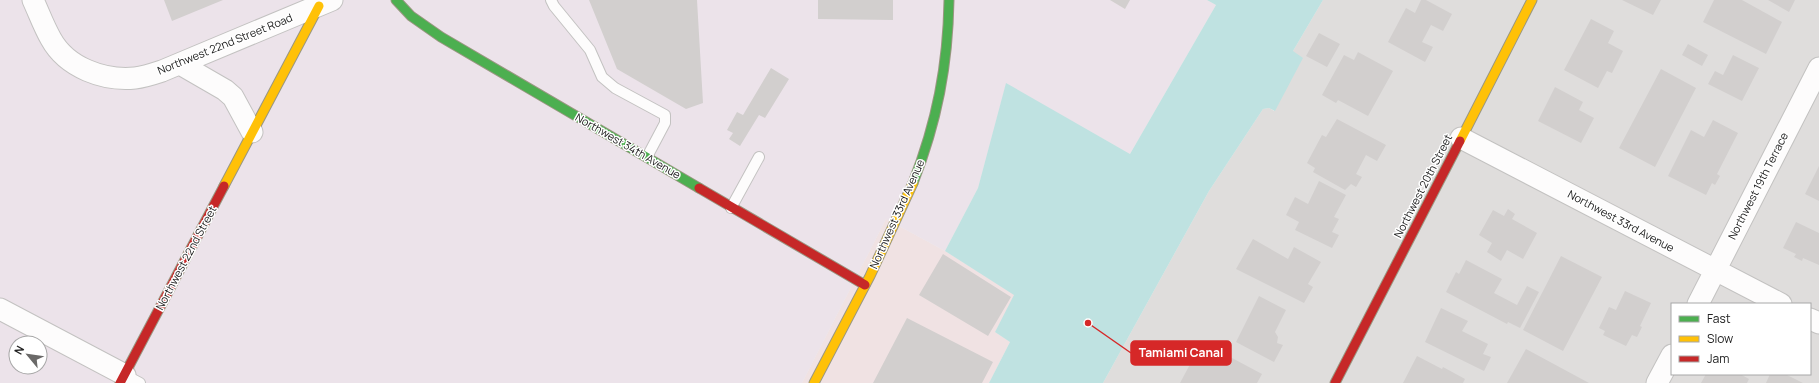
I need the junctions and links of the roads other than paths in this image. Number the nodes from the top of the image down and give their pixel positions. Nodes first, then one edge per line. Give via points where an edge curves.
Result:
1 (33, 0) edge
2 (396, 0) edge
3 (551, 0) edge
4 (949, 0) edge
5 (1532, 0) edge
6 (325, 3) edge
7 (180, 64) junction
8 (1819, 68) edge
9 (252, 132) junction
10 (1461, 138) junction
11 (647, 157) junction
12 (760, 157) dead end
13 (731, 208) junction
14 (1716, 270) junction
15 (865, 285) junction
16 (1699, 303) edge
17 (1779, 303) edge
18 (0, 309) edge
19 (1671, 357) edge
20 (128, 380) edge
21 (814, 383) edge
22 (1335, 383) edge
23 (1657, 383) edge

1 - 7 street, Northwest 22nd Street Road via 51,40 63,55 93,73 110,78 136,78
2 - 11 street, Northwest 34th Avenue via 420,24 441,38
3 - 11 lane via 590,50 602,77 615,88 665,115 665,123
4 - 15 street, Northwest 33rd Avenue via 945,70 926,147 904,204
5 - 10 street, Northwest 20th Street
6 - 7 street, Northwest 22nd Street Road
6 - 9 street, Northwest 22nd Street
7 - 9 street via 233,97
8 - 14 street, Northwest 19th Terrace
9 - 20 street, Northwest 22nd Street
10 - 14 street, Northwest 33rd Avenue
10 - 22 street, Northwest 20th Street
11 - 13 street, Northwest 34th Avenue
12 - 13 lane
13 - 15 street, Northwest 34th Avenue
14 - 16 street, Northwest 19th Terrace
14 - 17 street, Northwest 33rd Avenue
15 - 21 street, Northwest 33rd Avenue
18 - 20 street
19 - 23 street

